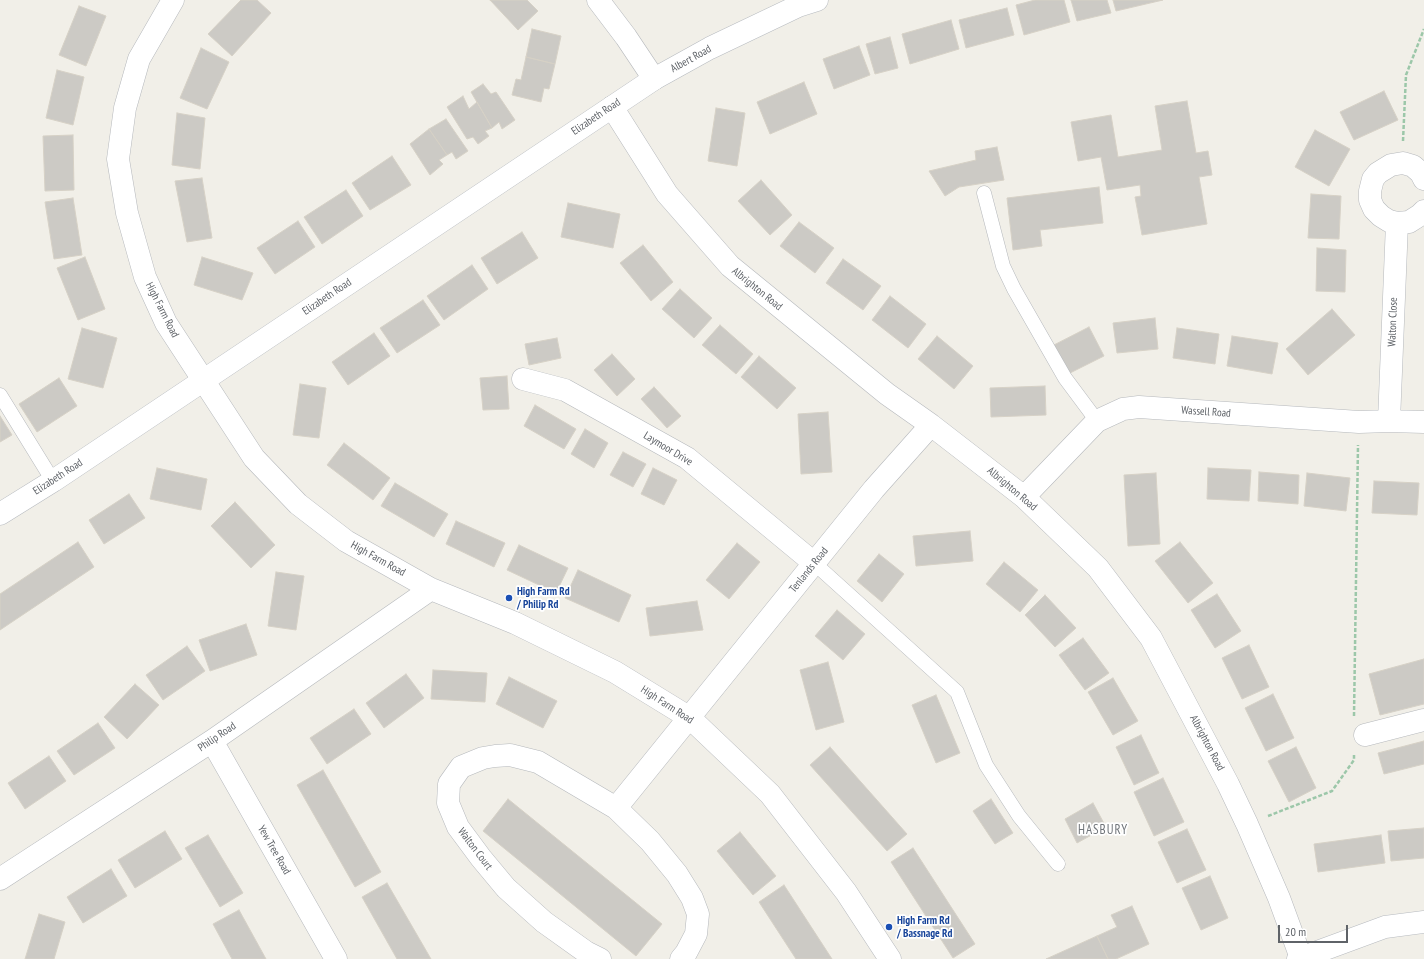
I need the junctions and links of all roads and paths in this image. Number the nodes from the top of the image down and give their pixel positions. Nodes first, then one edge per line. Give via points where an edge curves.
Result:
1 (173, 0) edge
2 (598, 0) edge
3 (817, 0) edge
4 (1424, 30) edge
5 (654, 79) junction
6 (612, 107) junction
7 (1403, 163) junction
8 (1424, 179) edge
9 (984, 193) dead end
10 (1424, 210) edge
11 (1396, 223) junction
12 (523, 379) dead end
13 (203, 380) junction
14 (0, 395) edge
15 (1097, 421) junction
16 (1389, 421) junction
17 (1359, 422) junction
18 (1424, 422) edge
19 (931, 425) junction
20 (53, 481) junction
21 (1024, 497) junction
22 (0, 514) edge
23 (814, 563) junction
24 (431, 589) junction
25 (690, 718) junction
26 (1424, 720) edge
27 (1358, 736) junction
28 (212, 741) junction
29 (616, 808) junction
30 (1248, 824) junction
31 (1058, 864) dead end
32 (0, 879) edge
33 (1424, 922) edge
34 (1300, 958) edge
35 (336, 959) edge
36 (600, 959) edge
37 (681, 959) edge
38 (890, 959) edge

1 - 13 street, High Farm Road via 139,59 125,108 118,159 127,213 145,277 166,323
2 - 5 street
3 - 5 street, Albert Road via 798,6 710,48
4 - 7 path via 1406,75
5 - 6 street, Elizabeth Road
6 - 13 street, Elizabeth Road
6 - 19 street, Albrighton Road via 667,194 730,266 887,394
7 - 8 street via 1413,166
7 - 11 street via 1391,165 1378,174 1373,179 1370,190 1370,200 1374,209 1381,216
9 - 15 lane via 1003,266 1014,289 1064,378
10 - 11 street via 1409,222
11 - 16 street, Walton Close
12 - 23 street, Laymoor Drive via 565,390 687,458
13 - 20 street, Elizabeth Road
13 - 24 street, High Farm Road via 254,458 298,504 346,541
14 - 20 lane
15 - 17 street, Wassell Road via 1123,409 1139,407
15 - 21 street, Wassell Road
16 - 17 street, Wassell Road
16 - 18 street, Wassell Road
17 - 27 path
19 - 21 street, Albrighton Road
19 - 23 street, Tenlands Road via 874,489
20 - 22 street, Elizabeth Road
21 - 30 street, Albrighton Road via 1098,568 1152,638
23 - 25 street, Tenlands Road
23 - 31 lane via 957,692 986,764 1019,816
24 - 25 street, High Farm Road via 515,623 615,672
24 - 28 street, Philip Road
25 - 29 street
25 - 38 street, High Farm Road via 770,794 846,892
26 - 27 street
27 - 30 path via 1354,760 1332,791
28 - 32 street, Philip Road
28 - 35 street, Yew Tree Road
29 - 36 street, Walton Court via 538,762 510,755 482,758 461,767 449,784 448,803 458,827 506,888 544,922
29 - 37 street, Walton Court via 650,841 677,874 692,898 698,914 696,934
30 - 34 street, Albrighton Road via 1279,898
33 - 34 street via 1385,927

